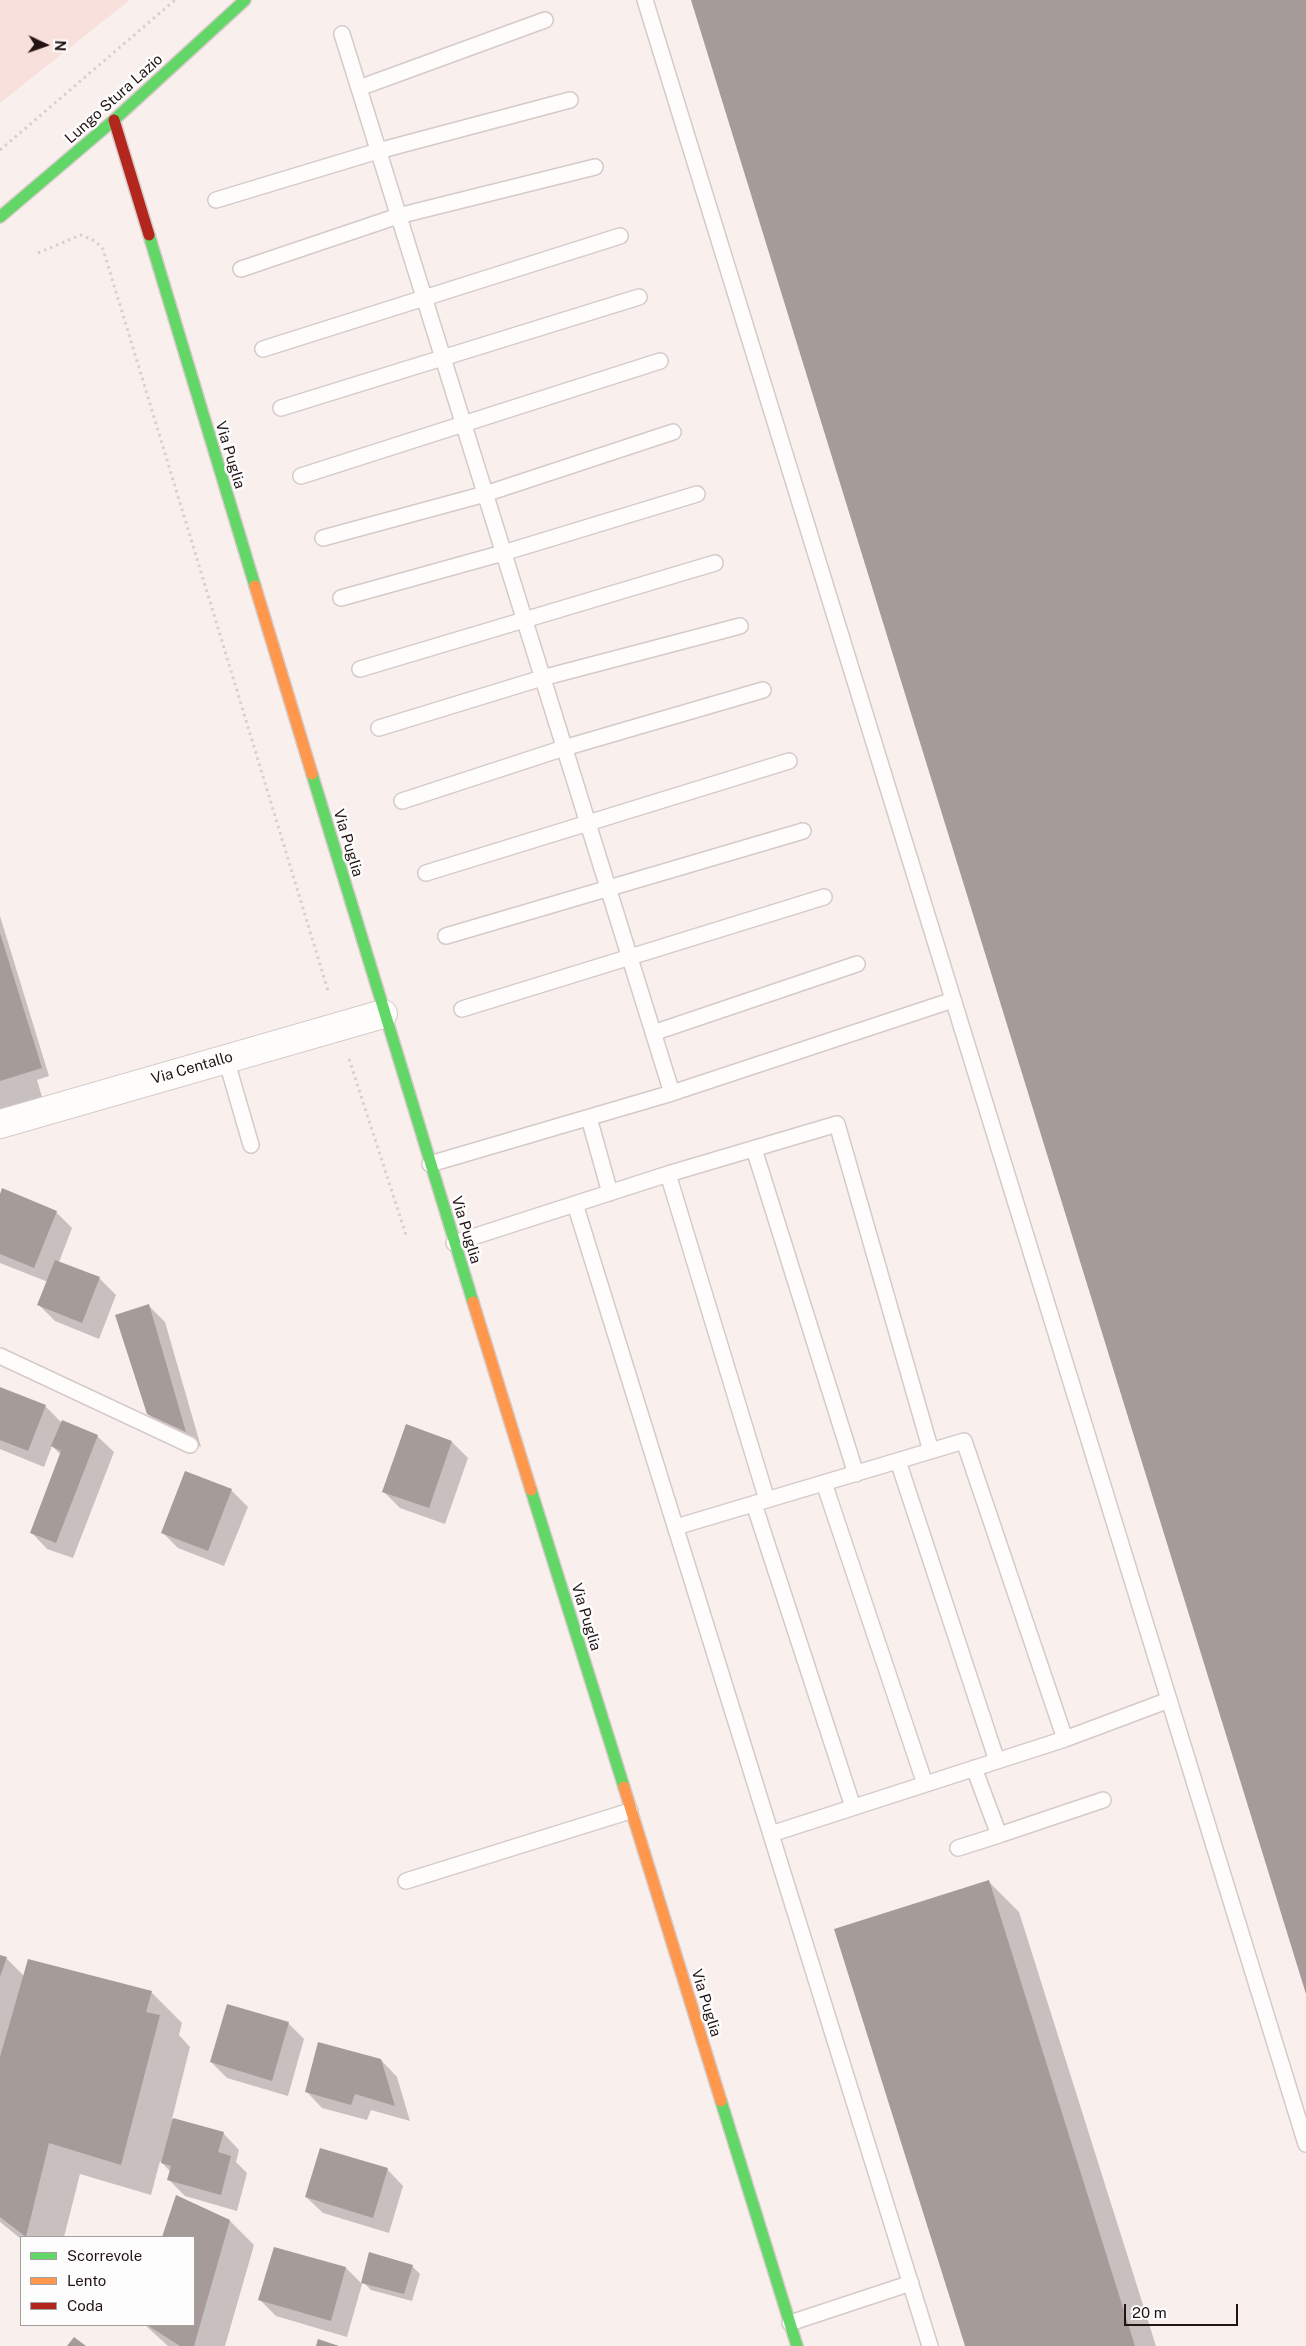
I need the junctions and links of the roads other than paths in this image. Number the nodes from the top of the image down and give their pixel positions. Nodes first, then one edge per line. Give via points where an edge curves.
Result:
1 (245, 0) edge
2 (645, 0) edge
3 (545, 20) dead end
4 (342, 34) dead end
5 (358, 88) junction
6 (570, 100) dead end
7 (114, 120) junction
8 (378, 151) junction
9 (595, 167) dead end
10 (216, 200) dead end
11 (398, 216) junction
12 (0, 217) edge
13 (620, 236) dead end
14 (241, 269) dead end
15 (639, 297) dead end
16 (424, 298) junction
17 (263, 349) dead end
18 (443, 360) junction
19 (660, 361) dead end
20 (281, 408) dead end
21 (462, 422) junction
22 (674, 432) dead end
23 (301, 476) dead end
24 (485, 494) junction
25 (697, 494) dead end
26 (323, 538) dead end
27 (503, 553) junction
28 (715, 563) dead end
29 (341, 598) dead end
30 (524, 620) junction
31 (740, 626) dead end
32 (360, 670) dead end
33 (542, 678) junction
34 (763, 690) dead end
35 (379, 728) dead end
36 (564, 748) junction
37 (789, 761) dead end
38 (402, 801) dead end
39 (586, 822) junction
40 (802, 831) dead end
41 (426, 873) dead end
42 (607, 888) junction
43 (824, 897) dead end
44 (446, 936) dead end
45 (630, 957) junction
46 (857, 964) dead end
47 (953, 1000) junction
48 (462, 1009) dead end
49 (384, 1014) junction
50 (653, 1033) junction
51 (226, 1059) junction
52 (672, 1093) junction
53 (589, 1118) junction
54 (0, 1124) edge
55 (251, 1145) dead end
56 (754, 1149) junction
57 (430, 1164) junction
58 (668, 1174) junction
59 (610, 1193) junction
60 (575, 1204) junction
61 (454, 1243) junction
62 (0, 1356) edge
63 (190, 1445) dead end
64 (931, 1451) junction
65 (898, 1461) junction
66 (856, 1474) junction
67 (824, 1483) junction
68 (761, 1502) junction
69 (676, 1527) junction
70 (1169, 1700) junction
71 (1065, 1738) junction
72 (997, 1760) junction
73 (974, 1768) junction
74 (925, 1784) junction
75 (1103, 1800) dead end
76 (853, 1807) junction
77 (630, 1811) junction
78 (771, 1834) junction
79 (999, 1835) junction
80 (958, 1848) dead end
81 (406, 1881) dead end
82 (1306, 2144) edge
83 (911, 2283) junction
84 (790, 2323) junction
85 (797, 2346) edge
86 (930, 2346) edge

1 - 7 street, Lungo Stura Lazio
2 - 47 lane
3 - 5 lane
4 - 5 lane
5 - 8 lane
6 - 8 lane
7 - 12 street, Lungo Stura Lazio
7 - 49 street, Via Puglia
8 - 10 lane
8 - 11 lane
9 - 11 lane
11 - 14 lane
11 - 16 lane
13 - 16 lane
15 - 18 lane
16 - 17 lane
16 - 18 lane
18 - 20 lane
18 - 21 lane
19 - 21 lane
21 - 23 lane
21 - 24 lane
22 - 24 lane
24 - 26 lane
24 - 27 lane
25 - 27 lane
27 - 29 lane
27 - 30 lane
28 - 30 lane
30 - 32 lane
30 - 33 lane
31 - 33 lane
33 - 35 lane
33 - 36 lane
34 - 36 lane
36 - 38 lane
36 - 39 lane
37 - 39 lane
39 - 41 lane
39 - 42 lane
40 - 42 lane
42 - 44 lane
42 - 45 lane
43 - 45 lane
45 - 48 lane
45 - 50 lane
46 - 50 lane
47 - 52 lane
47 - 70 lane
49 - 51 street, Via Centallo
49 - 57 street, Via Puglia
50 - 52 lane
51 - 54 street, Via Centallo
51 - 55 lane
52 - 53 lane
53 - 57 lane
53 - 59 lane
56 - 58 lane
56 - 64 lane via 837,1124
56 - 66 lane
57 - 61 street, Via Puglia
58 - 59 lane
58 - 68 lane
59 - 60 lane
60 - 61 lane
60 - 69 lane
61 - 77 street, Via Puglia
62 - 63 lane
64 - 65 lane
64 - 71 lane via 964,1442
65 - 66 lane
65 - 72 lane
66 - 67 lane
67 - 68 lane
67 - 74 lane
68 - 69 lane
68 - 76 lane
69 - 78 lane
70 - 71 lane
70 - 82 lane
71 - 72 lane
72 - 73 lane
73 - 74 lane
73 - 79 lane
74 - 76 lane
75 - 79 lane
76 - 78 lane
77 - 81 lane
77 - 84 street, Via Puglia
78 - 83 lane
79 - 80 lane
83 - 84 lane
83 - 86 lane
84 - 85 street, Via Puglia

